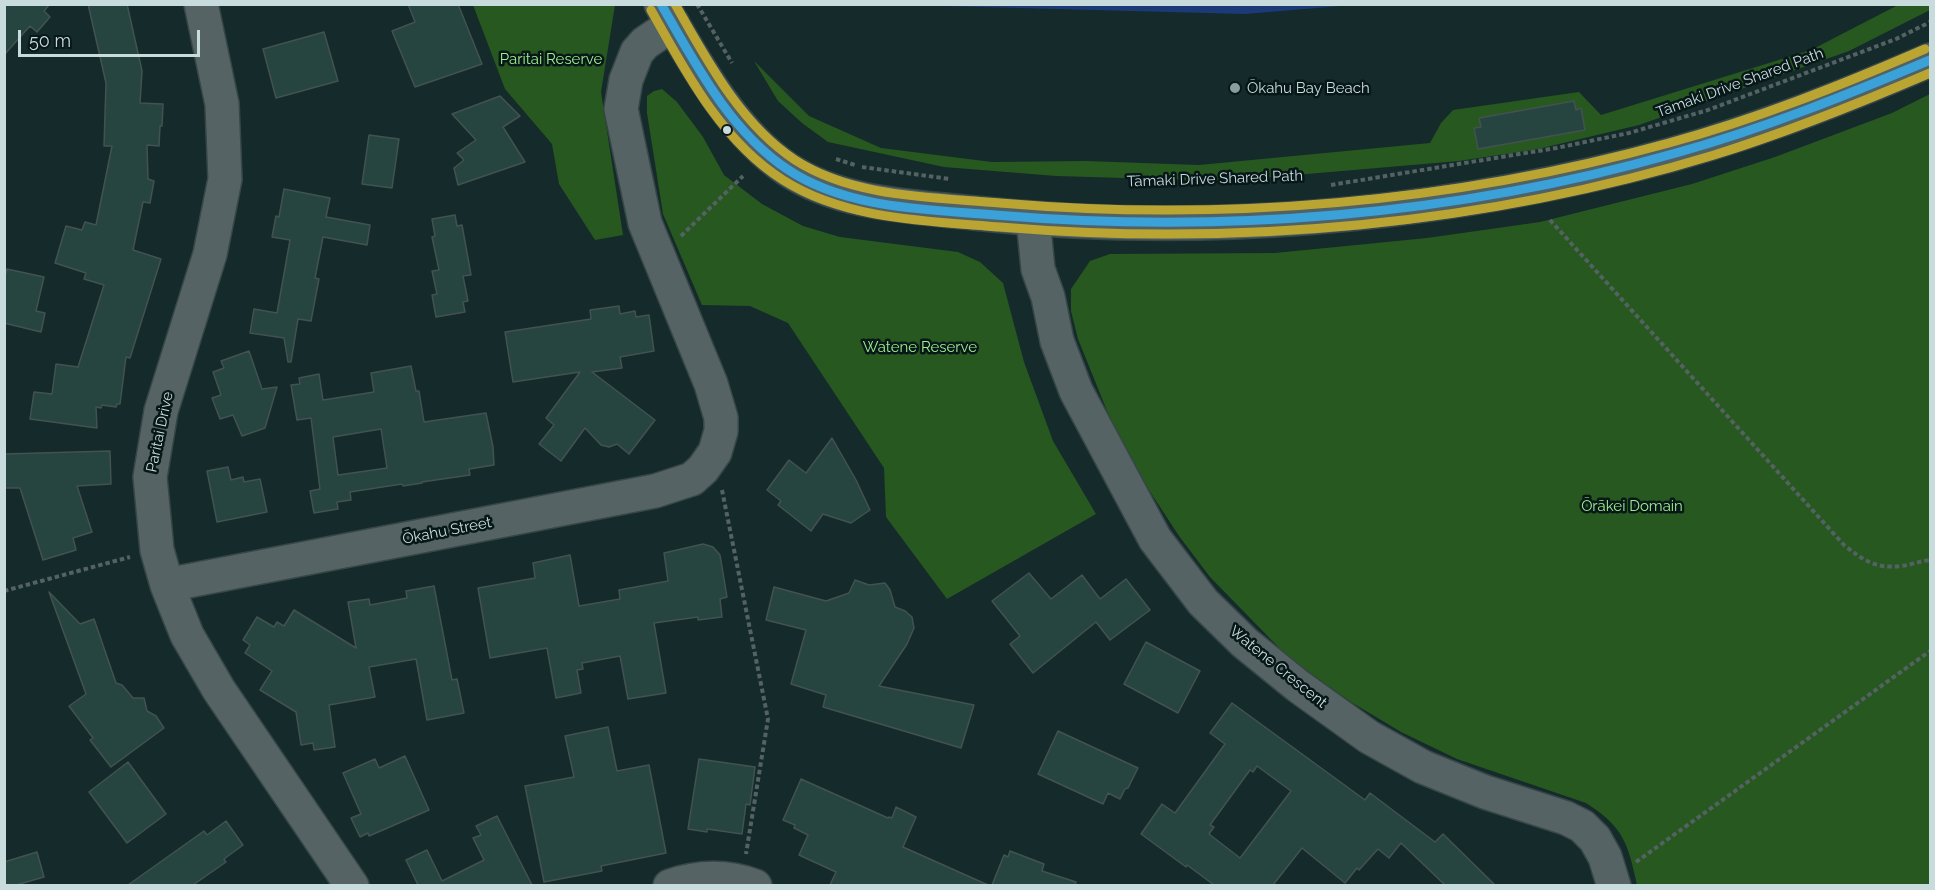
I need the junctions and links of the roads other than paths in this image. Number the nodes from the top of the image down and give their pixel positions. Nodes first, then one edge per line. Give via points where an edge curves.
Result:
1 (201, 4) edge
2 (677, 11) edge
3 (1930, 60) edge
4 (1046, 220) junction
5 (167, 585) junction
6 (1613, 882) edge
7 (749, 883) edge
8 (352, 885) edge
9 (670, 885) edge

1 - 5 street, Paritai Drive via 222,104 225,179 210,254 161,411 150,477 157,550
2 - 4 main road via 712,86 748,135 786,168 810,182 880,202
2 - 5 street, Ōkahu Street via 637,52 626,80 621,109 645,223 711,384 721,418 716,452 703,469 692,479 655,491
3 - 4 main road via 1766,126 1637,164 1504,192 1414,207 1293,219 1185,223
4 - 6 street, Watene Crescent via 1038,269 1057,342 1076,391 1155,539 1203,602 1263,658 1369,737 1423,767 1582,826 1605,857
5 - 8 street, Paritai Drive via 187,635 219,690
7 - 9 street via 721,877

